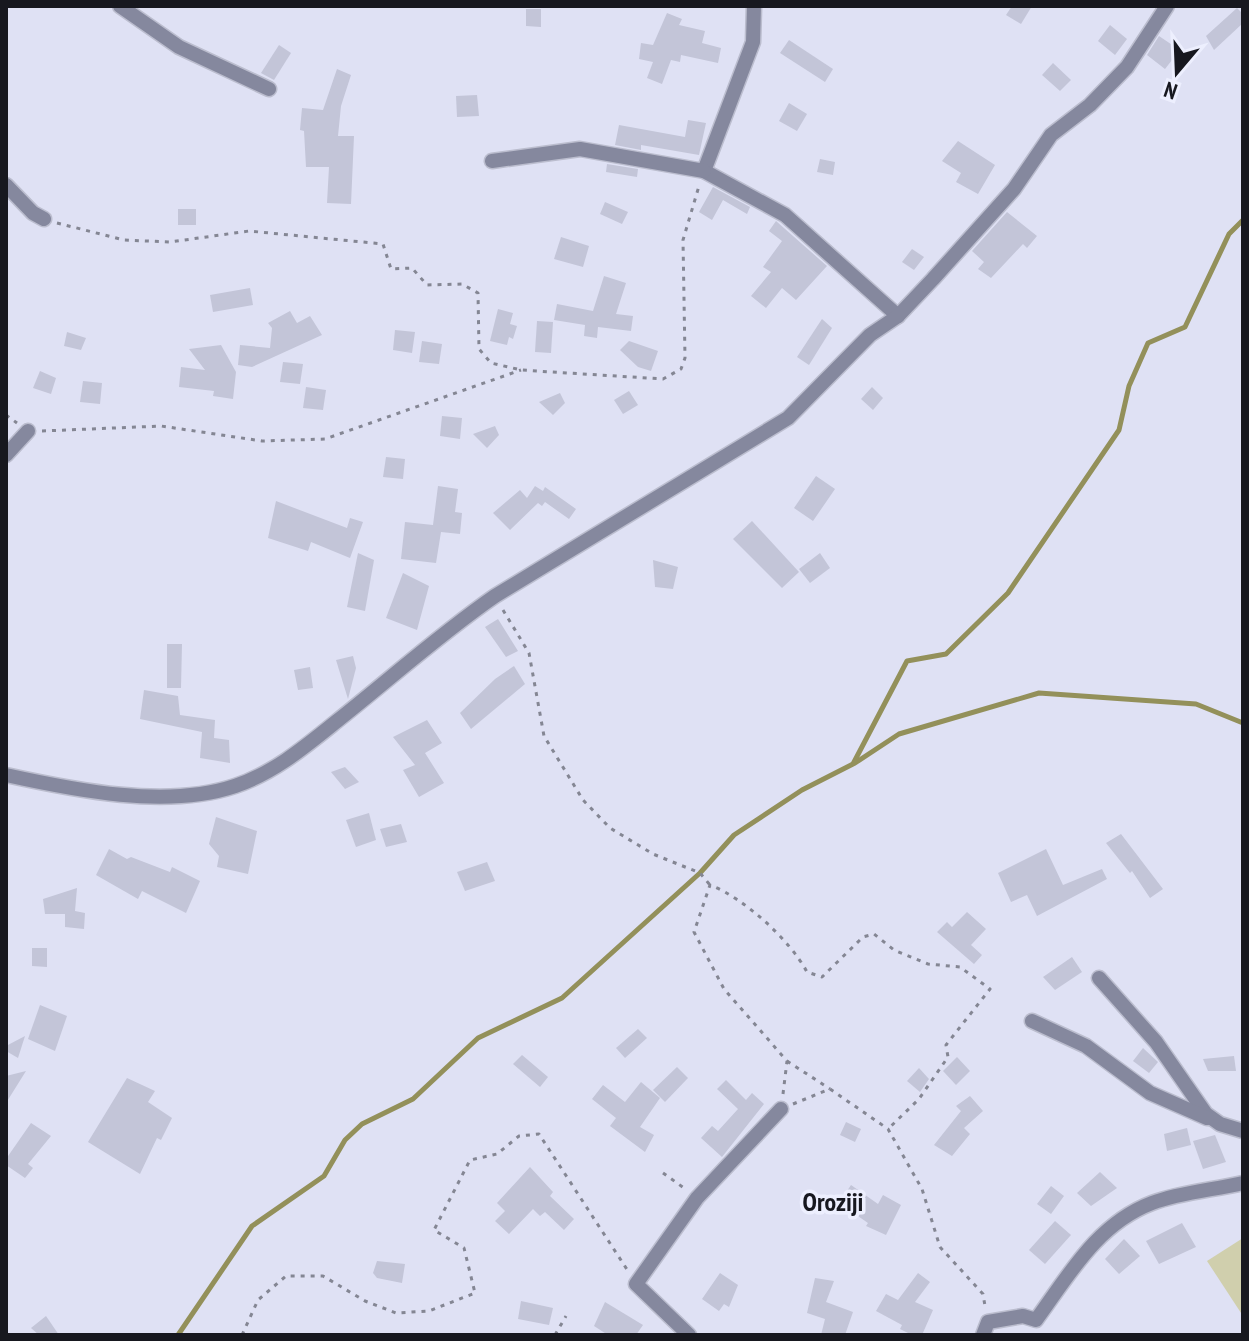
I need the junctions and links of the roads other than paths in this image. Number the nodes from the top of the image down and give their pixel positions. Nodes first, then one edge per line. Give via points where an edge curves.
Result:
1 (120, 6) edge
2 (754, 6) edge
3 (1167, 6) edge
4 (269, 89) dead end
5 (492, 161) dead end
6 (704, 171) junction
7 (6, 185) edge
8 (44, 219) road end
9 (898, 316) junction
10 (28, 431) road end
11 (6, 455) edge
12 (6, 775) edge
13 (1099, 978) dead end
14 (1032, 1021) dead end
15 (781, 1109) road end
16 (1212, 1119) junction
17 (1243, 1131) edge
18 (1243, 1183) edge
19 (985, 1328) edge
20 (689, 1335) edge

1 - 4 street via 179,47
2 - 6 street via 753,42
3 - 9 street via 1127,67 1051,135 1014,189
5 - 6 street via 580,149
6 - 9 street via 785,215
7 - 8 street
9 - 12 street via 870,335 771,431 495,596 276,767 235,786 196,795 113,793
10 - 11 street
13 - 16 street via 1156,1042
14 - 16 street via 1086,1046 1150,1093
15 - 20 street via 697,1198 636,1284
16 - 17 street
18 - 19 street via 1139,1209 1087,1249 1036,1320 1023,1316

